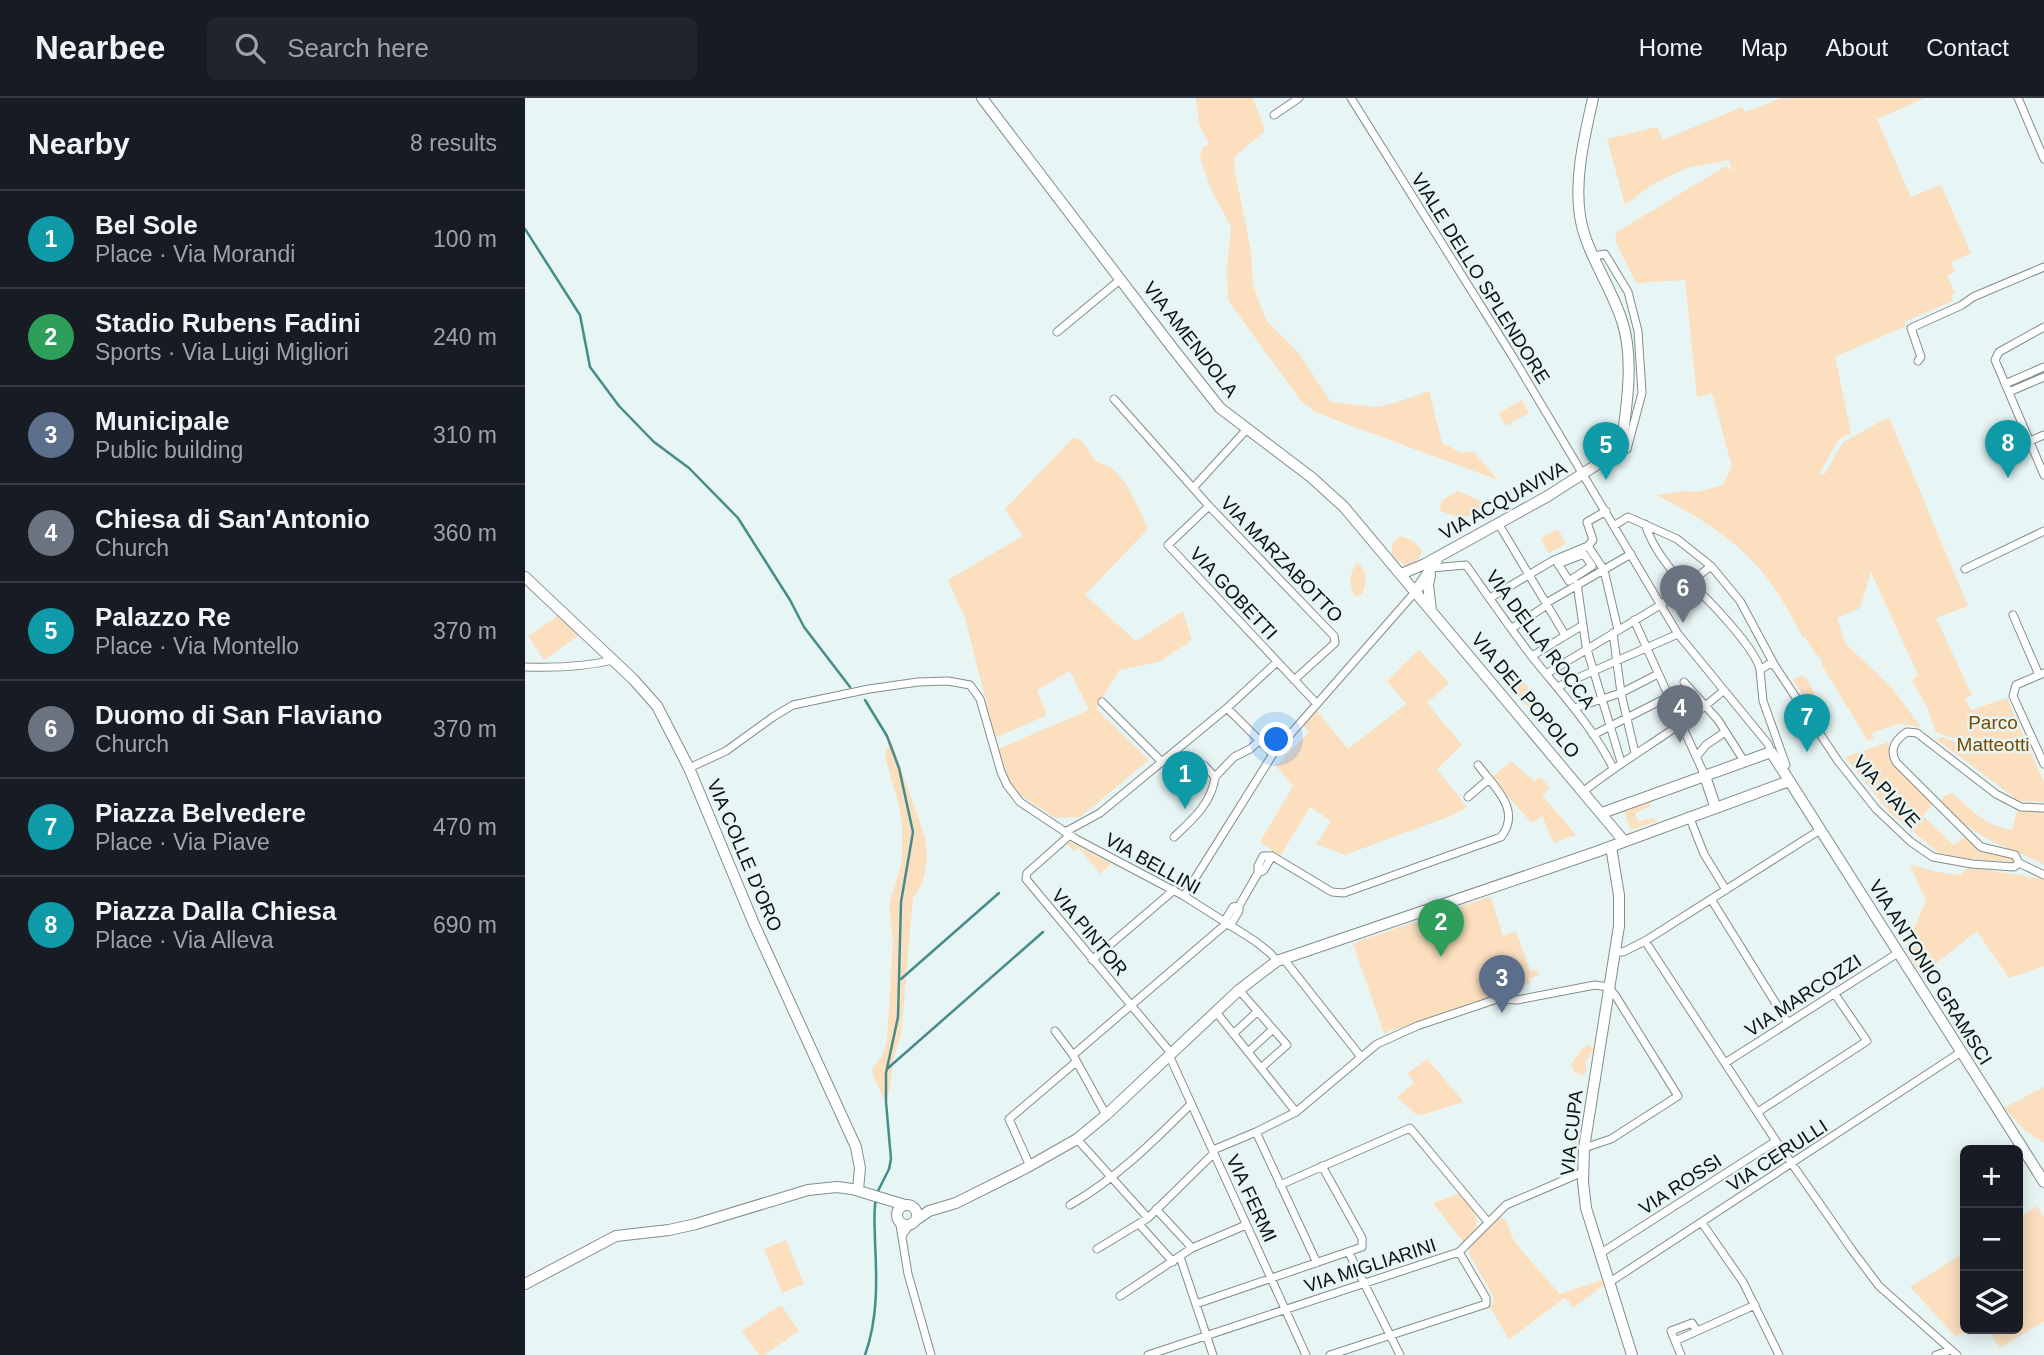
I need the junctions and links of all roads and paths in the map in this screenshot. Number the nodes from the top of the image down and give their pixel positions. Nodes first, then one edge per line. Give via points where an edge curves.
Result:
1 (982, 98) edge
2 (1299, 98) edge
3 (1350, 98) edge
4 (1593, 98) edge
5 (2028, 98) edge
6 (2018, 100) edge
7 (1274, 115) dead end
8 (2044, 159) edge
9 (2044, 268) edge
10 (1121, 279) junction
11 (2044, 327) edge
12 (1057, 332) dead end
13 (1918, 362) dead end
14 (2044, 367) edge
15 (2044, 377) edge
16 (2007, 388) junction
17 (1115, 399) dead end
18 (1247, 429) junction
19 (2044, 435) edge
20 (2030, 442) junction
21 (1584, 475) junction
22 (2044, 475) edge
23 (1194, 487) junction
24 (1209, 506) junction
25 (1606, 511) junction
26 (1498, 523) junction
27 (1645, 524) junction
28 (1615, 525) junction
29 (2044, 531) edge
30 (1588, 546) junction
31 (1631, 554) junction
32 (1555, 562) junction
33 (1428, 566) junction
34 (1711, 566) junction
35 (1965, 569) dead end
36 (1604, 570) junction
37 (1401, 574) junction
38 (1529, 575) junction
39 (525, 577) edge
40 (1577, 584) junction
41 (1687, 585) junction
42 (1413, 588) junction
43 (1569, 589) junction
44 (1490, 598) junction
45 (1662, 604) junction
46 (1547, 605) junction
47 (1431, 610) junction
48 (2013, 615) dead end
49 (1634, 620) junction
50 (1584, 625) junction
51 (1512, 628) junction
52 (1755, 628) junction
53 (1616, 632) junction
54 (1565, 635) junction
55 (1678, 635) junction
56 (1739, 636) junction
57 (1587, 649) junction
58 (1647, 649) junction
59 (1532, 656) junction
60 (613, 660) junction
61 (1277, 662) junction
62 (1617, 662) junction
63 (1775, 666) junction
64 (525, 667) edge
65 (1760, 670) junction
66 (1595, 671) junction
67 (1546, 674) junction
68 (1658, 674) junction
69 (2042, 675) edge
70 (1294, 680) junction
71 (1684, 682) dead end
72 (1557, 687) junction
73 (1723, 691) junction
74 (1622, 693) junction
75 (1668, 697) junction
76 (1602, 699) junction
77 (1102, 702) dead end
78 (1317, 704) junction
79 (1706, 706) junction
80 (1227, 708) junction
81 (1574, 708) junction
82 (1627, 719) junction
83 (1681, 724) junction
84 (1610, 728) junction
85 (1774, 730) junction
86 (1725, 732) junction
87 (1593, 735) junction
88 (1259, 741) junction
89 (1771, 752) junction
90 (1635, 753) junction
91 (1273, 754) junction
92 (1697, 756) junction
93 (1744, 761) junction
94 (1162, 762) junction
95 (1621, 762) junction
96 (2044, 764) edge
97 (1204, 765) dead end
98 (1478, 765) dead end
99 (1786, 765) junction
100 (689, 768) junction
101 (1613, 768) junction
102 (1705, 776) junction
103 (1215, 777) junction
104 (1489, 779) junction
105 (1789, 781) junction
106 (1584, 791) junction
107 (1468, 797) dead end
108 (1715, 806) junction
109 (2044, 807) edge
110 (1602, 813) junction
111 (1689, 816) junction
112 (1820, 830) junction
113 (1067, 833) junction
114 (1174, 838) dead end
115 (1623, 841) junction
116 (1611, 847) junction
117 (2019, 863) junction
118 (2044, 875) edge
119 (1174, 890) junction
120 (1726, 890) junction
121 (1184, 896) junction
122 (1711, 899) junction
123 (1227, 924) junction
124 (1645, 941) junction
125 (1615, 952) junction
126 (1898, 953) junction
127 (1092, 960) junction
128 (1280, 960) junction
129 (1608, 987) junction
130 (1239, 990) junction
131 (1834, 993) junction
132 (1131, 1006) junction
133 (1216, 1012) junction
134 (1257, 1012) junction
135 (1789, 1023) junction
136 (1273, 1029) junction
137 (1055, 1031) dead end
138 (1233, 1034) junction
139 (1248, 1052) junction
140 (1961, 1052) junction
141 (1170, 1054) junction
142 (1361, 1057) junction
143 (1074, 1059) junction
144 (1725, 1063) junction
145 (1261, 1068) junction
146 (1191, 1104) junction
147 (1296, 1112) junction
148 (1758, 1112) junction
149 (1107, 1115) junction
150 (1256, 1132) junction
151 (1077, 1139) junction
152 (1776, 1141) junction
153 (1584, 1148) junction
154 (1213, 1152) junction
155 (1792, 1164) junction
156 (1030, 1166) junction
157 (1322, 1166) junction
158 (1583, 1172) junction
159 (1113, 1178) junction
160 (2044, 1182) edge
161 (1280, 1185) junction
162 (858, 1190) junction
163 (1070, 1205) dead end
164 (1156, 1209) junction
165 (907, 1216) junction
166 (1148, 1218) junction
167 (1488, 1222) junction
168 (1702, 1223) junction
169 (1139, 1224) junction
170 (1247, 1225) junction
171 (1192, 1248) junction
172 (1097, 1250) dead end
173 (1459, 1252) junction
174 (1349, 1253) junction
175 (1601, 1253) junction
176 (1177, 1259) junction
177 (1317, 1263) junction
178 (1272, 1278) junction
179 (1610, 1282) junction
180 (525, 1284) edge
181 (1364, 1284) junction
182 (1120, 1296) dead end
183 (1196, 1304) junction
184 (1755, 1305) junction
185 (1286, 1308) junction
186 (1206, 1335) junction
187 (1390, 1336) junction
188 (1954, 1353) edge
189 (931, 1355) edge
190 (1148, 1355) edge
191 (1213, 1355) edge
192 (1306, 1355) edge
193 (1330, 1355) edge
194 (1400, 1355) edge
195 (1632, 1355) edge
196 (1681, 1355) edge
197 (1779, 1355) edge
198 (1936, 1355) edge

1 - 10 main road, VIA AMENDOLA
2 - 7 street
3 - 21 street, VIALE DELLO SPLENDORE
4 - 21 main road, VIA ACQUAVIVA via 1583,144 1580,216 1627,340 1627,406 1621,449
5 - 6 street
6 - 8 street
9 - 13 street via 1910,328 1921,358
10 - 12 street
10 - 18 main road, VIA AMENDOLA via 1220,408
11 - 16 street via 1999,352 1995,360
14 - 16 street
15 - 16 street
16 - 20 street
17 - 23 street, VIA MARZABOTTO
18 - 23 street
18 - 37 main road, VIA AMENDOLA via 1344,507
19 - 20 street
20 - 22 street
21 - 25 street, VIALE DELLO SPLENDORE
21 - 26 main road, VIA ACQUAVIVA
23 - 24 street, VIA MARZABOTTO
24 - 61 street, VIA GOBETTI via 1168,545
24 - 70 street, VIA MARZABOTTO via 1334,636 1335,643
25 - 28 street, VIALE DELLO SPLENDORE
25 - 30 street via 1587,522 1593,540
26 - 33 main road, VIA ACQUAVIVA
26 - 38 street
27 - 28 street via 1628,517
27 - 34 street, VIA PIAVE via 1665,532
27 - 41 street via 1665,564
28 - 31 street, VIALE DELLO SPLENDORE
29 - 35 street
30 - 32 street
30 - 36 street
31 - 36 street
31 - 45 street, VIALE DELLO SPLENDORE
32 - 32 street via 1569,581 1592,566 1584,554
32 - 38 street
32 - 43 street
33 - 37 main road, VIA ACQUAVIVA
33 - 42 main road, VIA ACQUAVIVA
33 - 44 street, VIA DELLA ROCCA via 1466,565
33 - 47 main road, VIA ACQUAVIVA
34 - 41 street
34 - 52 street, VIA PIAVE
36 - 40 street
36 - 53 street
37 - 42 main road, VIA DEL POPOLO
38 - 44 street
38 - 46 street
39 - 60 main road, VIA COLLE D'ORO
40 - 43 street
40 - 50 street
41 - 45 street
41 - 56 street via 1706,596
42 - 47 main road, VIA DEL POPOLO
42 - 78 street
43 - 46 street
44 - 51 street, VIA DELLA ROCCA
45 - 49 street
45 - 55 street, VIALE DELLO SPLENDORE
46 - 51 street
46 - 54 street
47 - 106 main road, VIA DEL POPOLO
48 - 69 street
49 - 53 street
49 - 58 street
50 - 54 street
50 - 57 street
51 - 59 street, VIA DELLA ROCCA
52 - 56 street
52 - 63 street, VIA PIAVE
53 - 57 street
53 - 62 street
54 - 59 street
55 - 58 street
55 - 73 street, VIALE DELLO SPLENDORE
56 - 65 street
57 - 66 street
57 - 67 street
58 - 62 street
58 - 68 street
59 - 67 street, VIA DELLA ROCCA
60 - 64 street via 571,667
60 - 100 main road, VIA COLLE D'ORO via 657,706
61 - 70 street, VIA GOBETTI
61 - 80 street
62 - 66 street
62 - 74 street
63 - 65 street
63 - 117 street, VIA PIAVE via 1838,761 1877,809 1912,842 1933,857 2014,867
65 - 85 street via 1763,701
66 - 72 street
66 - 76 street
67 - 72 street, VIA DELLA ROCCA
68 - 74 street
68 - 75 street
69 - 96 street via 2016,685 2013,696
70 - 78 street, VIA GOBETTI
71 - 79 street
72 - 81 street, VIA DELLA ROCCA
73 - 79 street
73 - 89 street, VIALE DELLO SPLENDORE
74 - 76 street
74 - 82 street
75 - 82 street
75 - 83 street
76 - 81 street
76 - 84 street
77 - 94 street
78 - 91 street
79 - 83 street
79 - 86 street
80 - 88 street
80 - 94 street
81 - 87 street, VIA DELLA ROCCA
82 - 84 street
82 - 90 street
83 - 90 street
83 - 92 street
84 - 87 street
84 - 95 street
85 - 89 street
85 - 99 street
86 - 92 street
86 - 93 street
87 - 101 street, VIA DELLA ROCCA
88 - 91 street
88 - 103 street
89 - 93 main road
89 - 99 main road
89 - 105 main road, VIA ANTONIO GRAMSCI
90 - 95 street
91 - 121 street
92 - 102 street
93 - 102 main road
94 - 113 street via 1100,813
95 - 101 street
97 - 103 street
98 - 104 street
99 - 105 main road
100 - 113 street, VIA BELLINI via 726,751 793,705 918,682 970,684 980,699 1001,772 1014,796
100 - 162 main road, VIA COLLE D'ORO via 856,1147
101 - 106 street
102 - 108 main road
102 - 110 main road
103 - 114 street via 1213,791 1199,813
104 - 107 street
104 - 123 street via 1510,810 1511,820 1501,837 1344,893 1332,892 1272,856 1239,906 1233,907
105 - 108 main road
105 - 112 main road, VIA ANTONIO GRAMSCI
106 - 110 main road, VIA DEL POPOLO
108 - 111 main road
109 - 117 street via 2021,807 1996,794 1917,733 1907,732 1894,743 1896,762 1981,847 2015,855
110 - 115 main road, VIA DEL POPOLO
111 - 115 main road
111 - 120 street via 1704,854
112 - 120 street
112 - 126 main road, VIA ANTONIO GRAMSCI
113 - 119 street, VIA BELLINI
113 - 127 street, VIA PINTOR via 1026,879
115 - 116 main road
116 - 125 main road, VIA CUPA via 1619,906
116 - 128 main road
117 - 118 street
119 - 121 street, VIA BELLINI
119 - 127 street
120 - 122 street
121 - 123 street, VIA BELLINI
122 - 124 street
122 - 135 street
123 - 128 street, VIA BELLINI
123 - 132 street
124 - 125 street
124 - 144 street
125 - 129 main road, VIA CUPA
126 - 131 street, VIA MARCOZZI
126 - 140 main road, VIA ANTONIO GRAMSCI
127 - 132 street, VIA PINTOR
128 - 130 main road
128 - 142 street, VIA BELLINI
129 - 142 street via 1497,999 1395,1035
129 - 153 main road, VIA CUPA
129 - 153 street via 1678,1096 1611,1139
130 - 133 main road
130 - 134 street
131 - 135 street, VIA MARCOZZI
131 - 148 street via 1867,1041
132 - 141 street, VIA PINTOR
132 - 143 street
133 - 138 street
133 - 141 main road
134 - 136 street
134 - 138 street
135 - 144 street, VIA MARCOZZI
136 - 139 street
136 - 145 street via 1287,1045
137 - 143 street
138 - 139 street
139 - 145 street
140 - 155 street, VIA CERULLI
140 - 160 main road, VIA ANTONIO GRAMSCI
141 - 146 street, VIA FERMI
141 - 149 main road
142 - 147 street
143 - 149 street
143 - 156 street via 1009,1118
144 - 148 street
145 - 147 street
146 - 154 street, VIA FERMI
146 - 159 street
147 - 150 street
148 - 152 street
149 - 151 main road
150 - 154 street
150 - 161 street
151 - 156 main road
151 - 159 street
152 - 155 street
152 - 175 street, VIA ROSSI
153 - 158 main road, VIA CUPA
154 - 164 street
154 - 170 street, VIA FERMI
155 - 168 street, VIA CERULLI
155 - 188 street via 1879,1286
156 - 165 main road via 955,1203
157 - 161 street
157 - 167 street via 1410,1128
157 - 174 street via 1362,1238 1362,1247
158 - 167 street, VIA MIGLIARINI via 1512,1202
158 - 175 main road, VIA CUPA via 1585,1208
159 - 163 street
159 - 166 street
161 - 177 street
162 - 165 main road via 885,1198
162 - 180 main road via 808,1190 697,1224 615,1236
164 - 166 street
164 - 171 street
165 - 189 street via 902,1236 908,1274
166 - 169 street
167 - 173 street, VIA MIGLIARINI
168 - 179 street, VIA CERULLI
168 - 184 street
169 - 172 street
169 - 176 street
170 - 171 street
170 - 178 street, VIA FERMI
171 - 176 street
173 - 181 street, VIA MIGLIARINI
173 - 187 street via 1486,1304
174 - 177 street
174 - 181 street
175 - 179 main road, VIA CUPA
176 - 182 street
176 - 183 street
177 - 178 street
178 - 183 street
178 - 185 street, VIA FERMI
179 - 195 main road, VIA CUPA
181 - 185 street, VIA MIGLIARINI
181 - 187 street
183 - 186 street
184 - 196 street via 1696,1331 1692,1323 1673,1329
184 - 197 street
185 - 186 street, VIA MIGLIARINI
185 - 192 street, VIA FERMI
186 - 190 street, VIA MIGLIARINI
186 - 191 street
187 - 193 street
187 - 194 street
188 - 198 street

